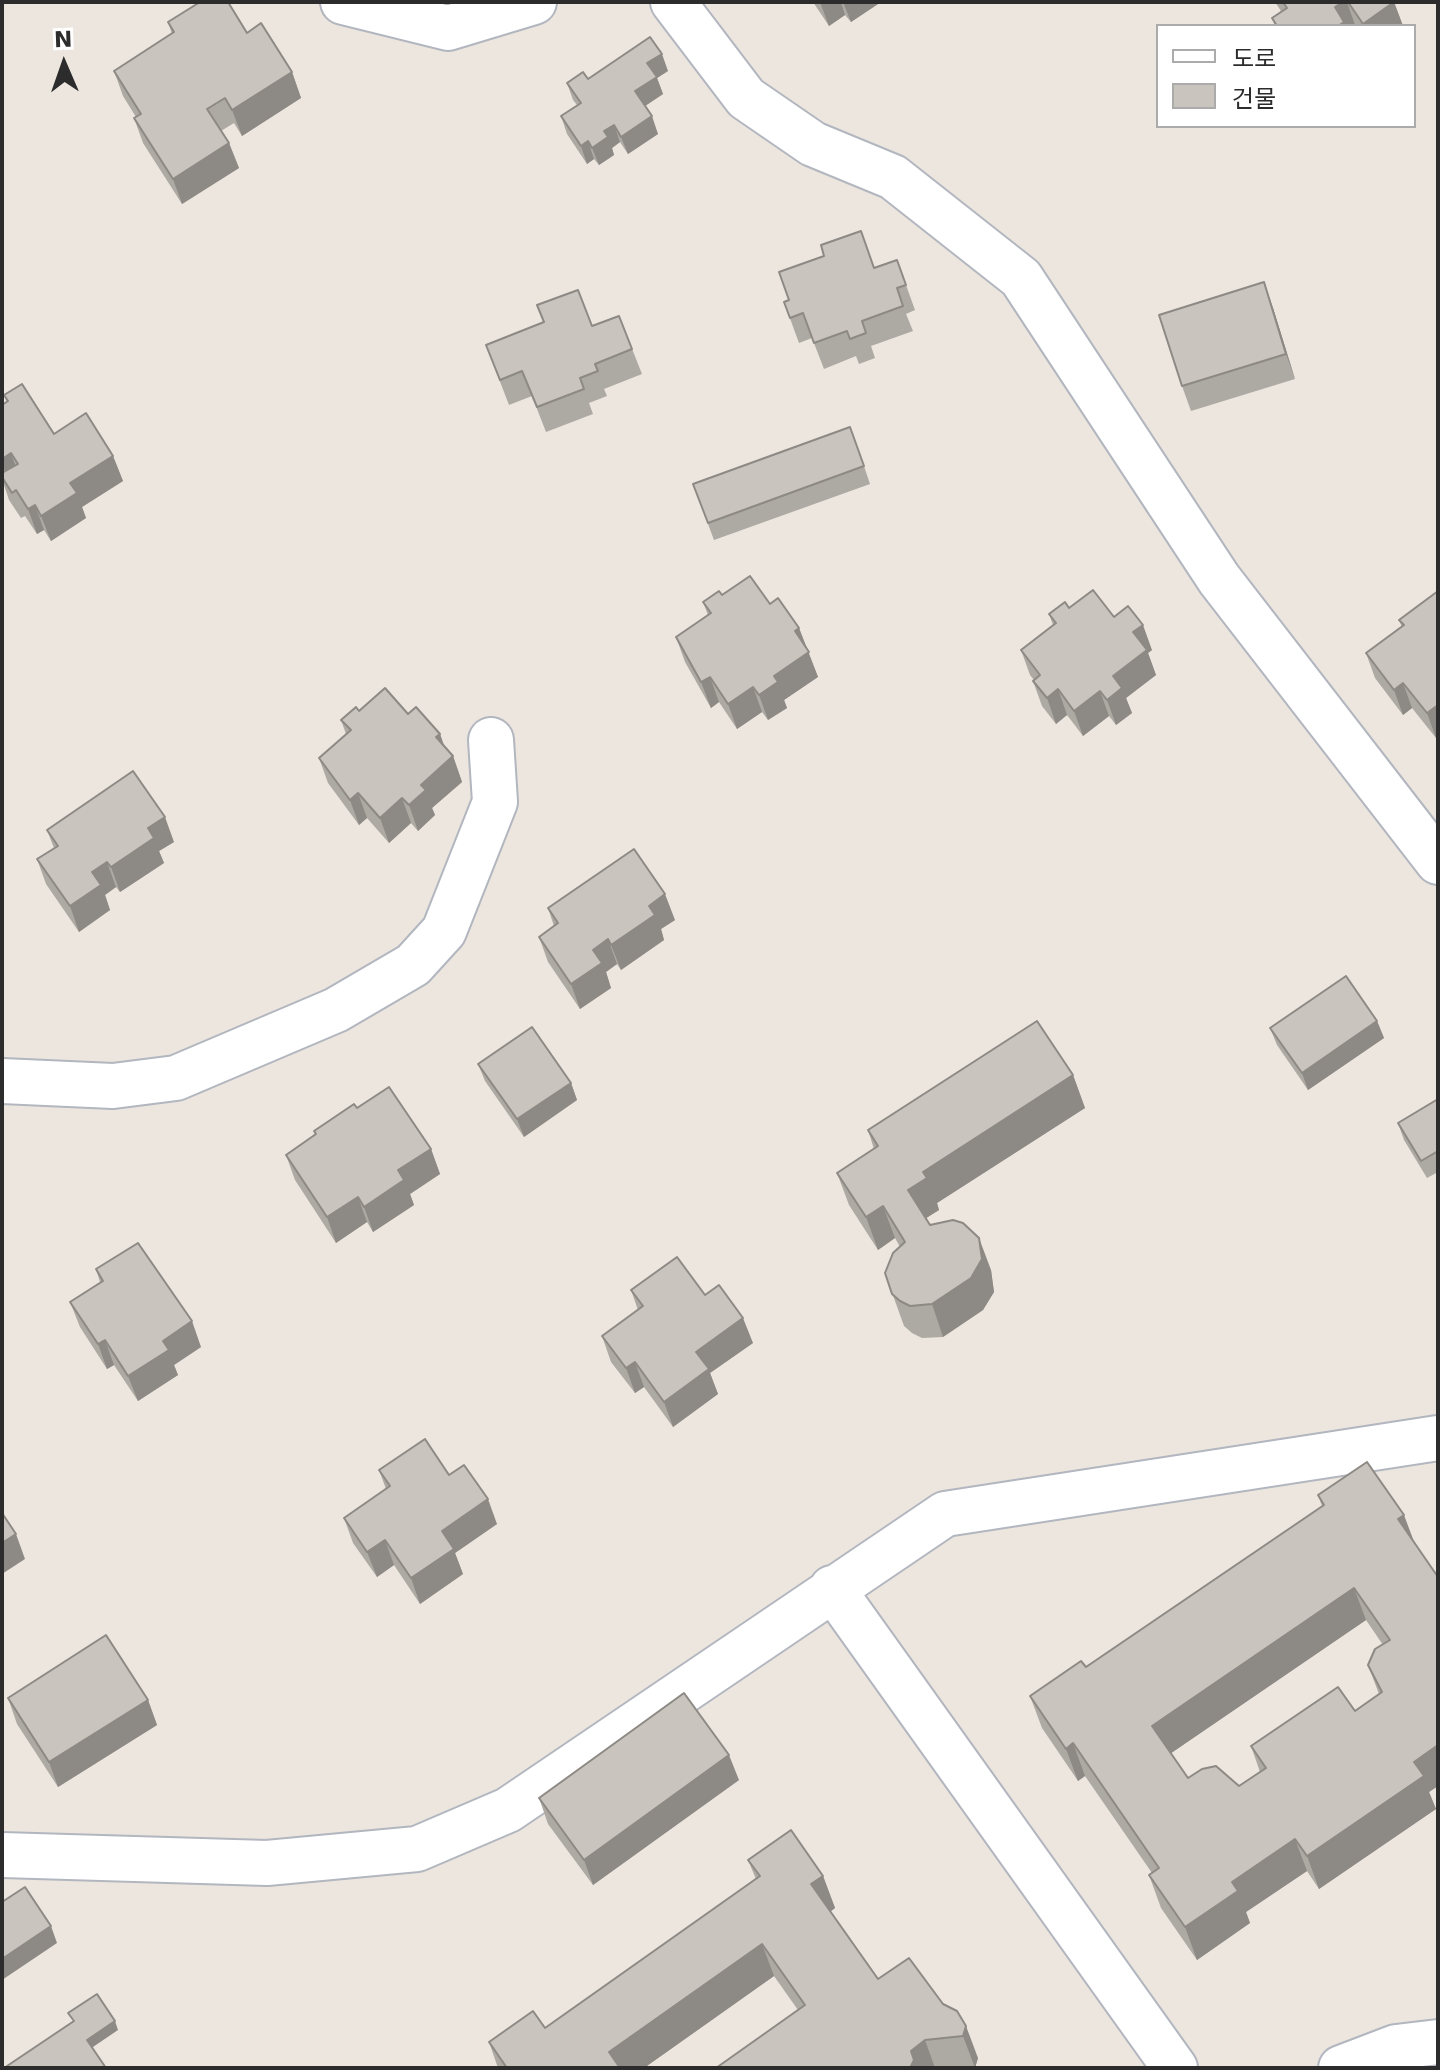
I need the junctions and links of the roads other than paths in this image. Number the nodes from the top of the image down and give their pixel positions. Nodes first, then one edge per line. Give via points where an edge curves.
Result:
1 (343, 2) edge
2 (534, 2) edge
3 (673, 2) edge
4 (491, 740) dead end
5 (1438, 862) edge
6 (2, 1081) edge
7 (1438, 1438) edge
8 (832, 1588) junction
9 (2, 1855) edge
10 (1438, 2042) edge
11 (1175, 2068) edge
12 (1341, 2068) edge

1 - 2 street via 448,28
3 - 5 street via 746,98 813,144 893,177 1021,278 1219,579
4 - 6 street via 495,802 444,931 413,965 336,1010 176,1078 113,1086
7 - 8 street via 945,1514
8 - 9 street via 508,1810 417,1849 267,1863
8 - 11 street
10 - 12 street via 1396,2047

